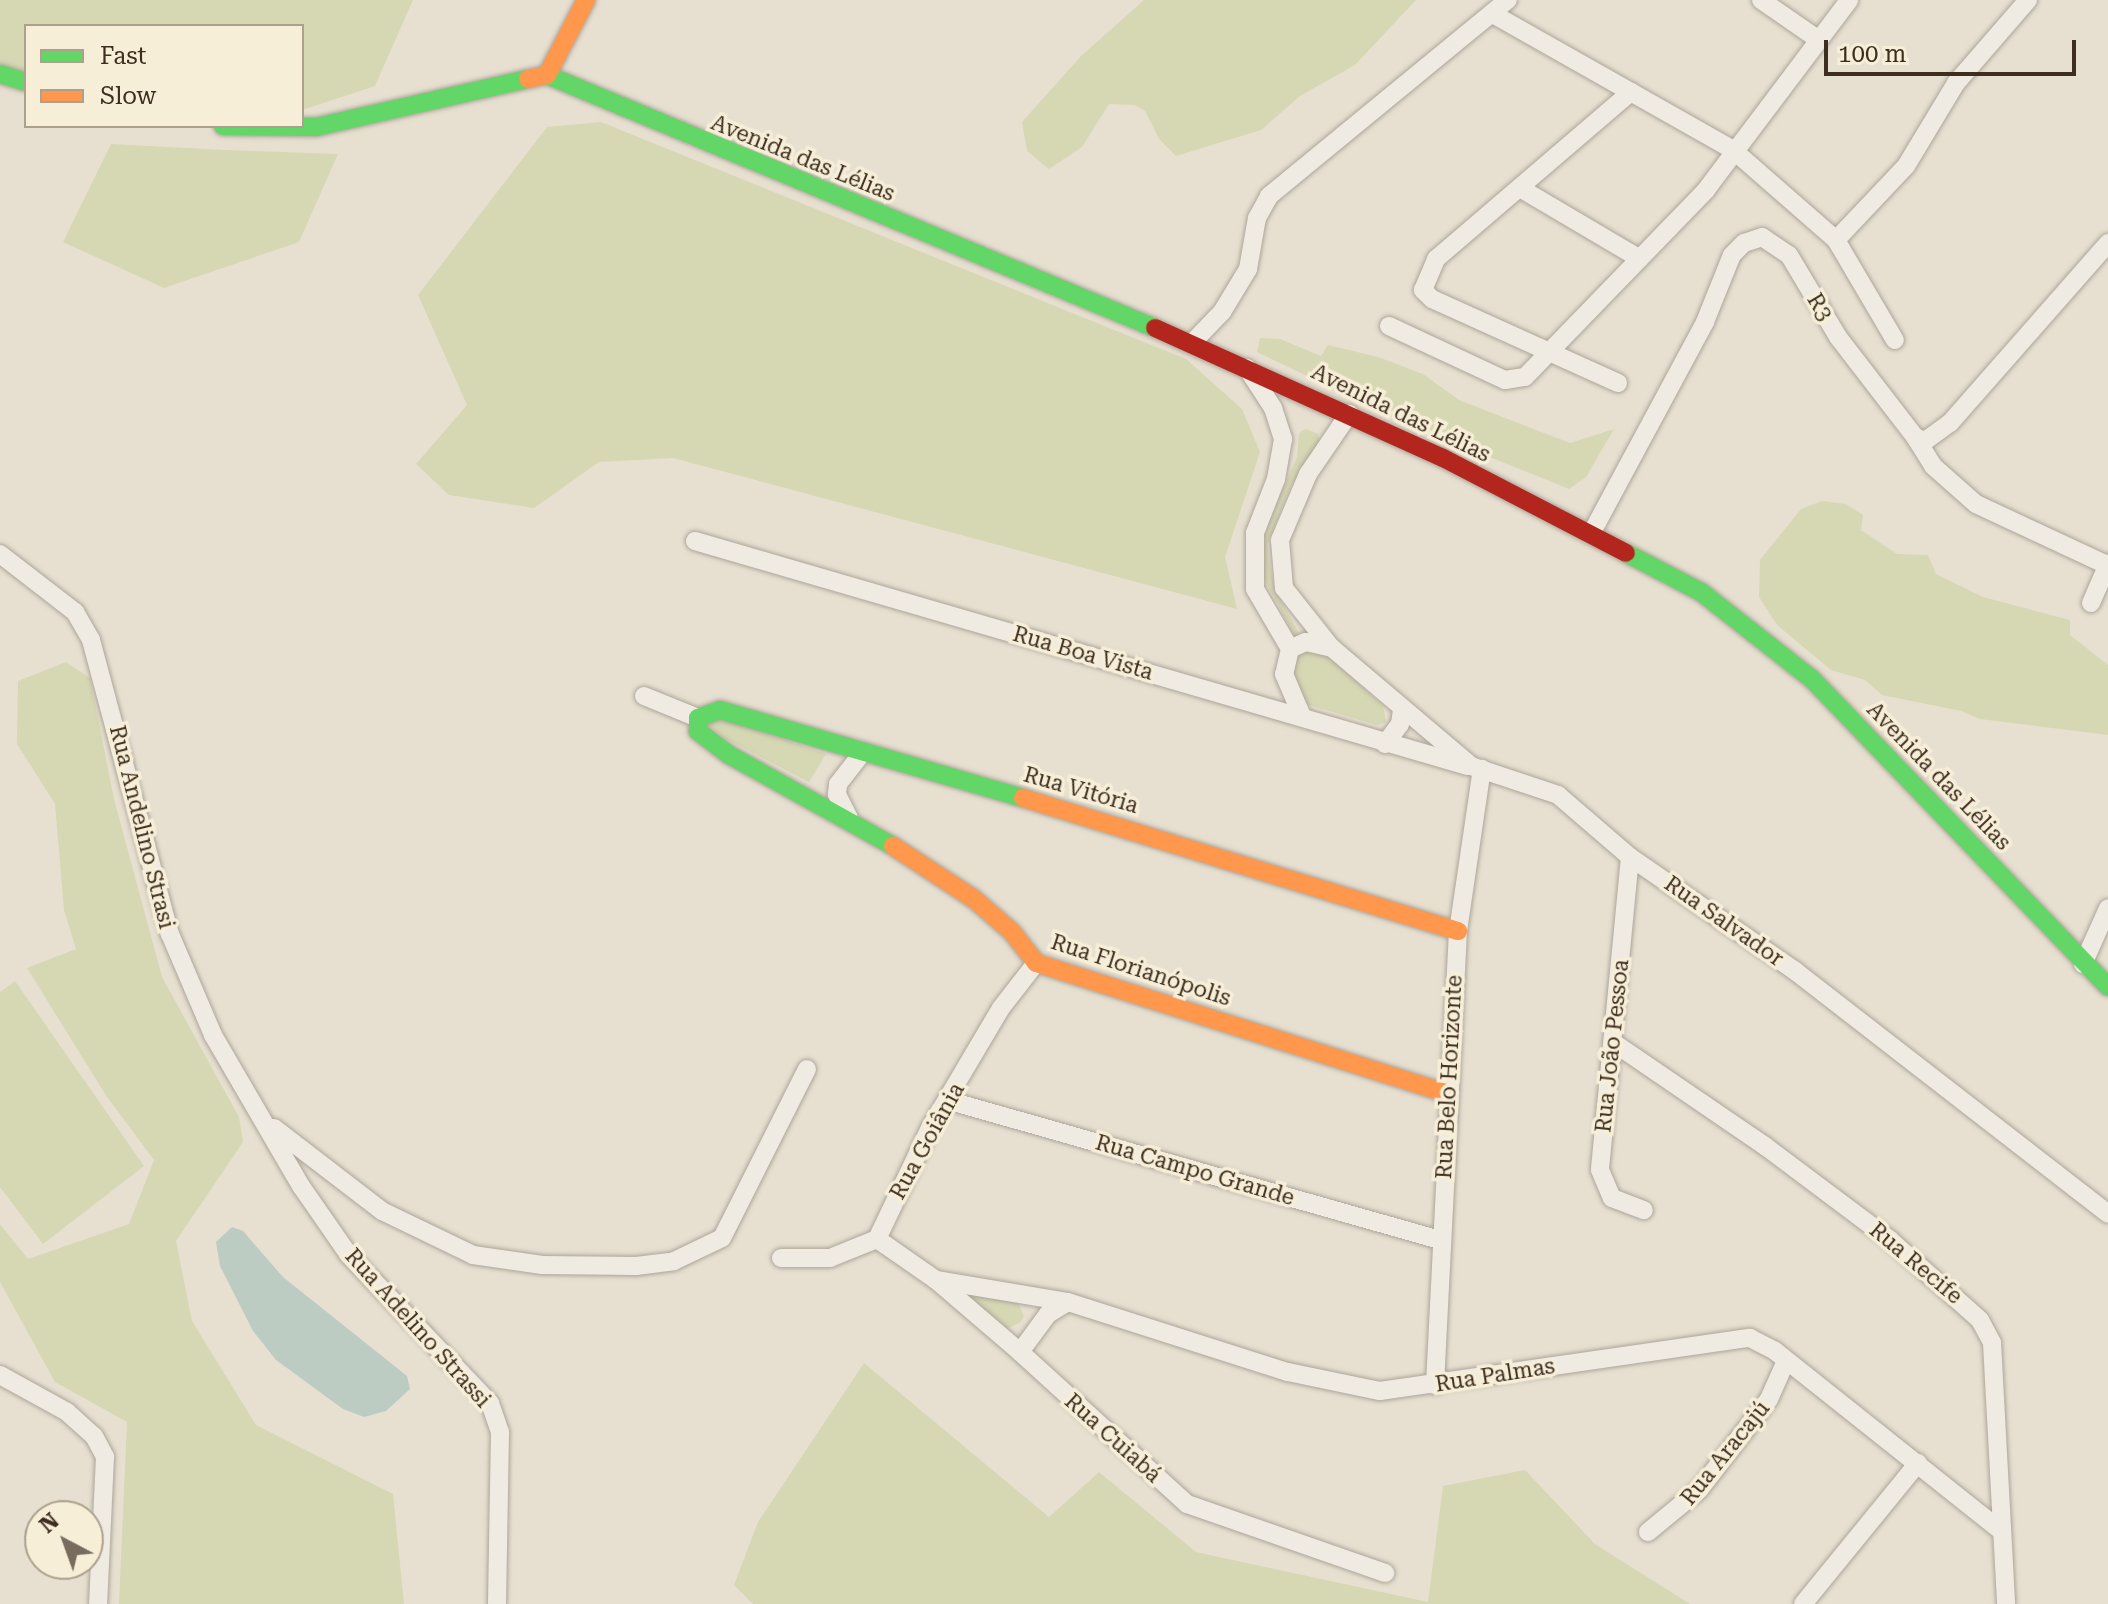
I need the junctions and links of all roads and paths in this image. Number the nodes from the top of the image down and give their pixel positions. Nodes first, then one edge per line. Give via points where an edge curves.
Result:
1 (586, 0) edge
2 (1508, 0) edge
3 (1761, 0) edge
4 (1849, 0) edge
5 (2028, 0) edge
6 (1493, 14) junction
7 (1819, 40) junction
8 (0, 74) edge
9 (547, 75) junction
10 (24, 81) edge
11 (1631, 92) junction
12 (304, 127) edge
13 (1733, 150) junction
14 (1520, 188) junction
15 (1836, 240) junction
16 (2108, 243) edge
17 (1640, 259) junction
18 (1389, 326) dead end
19 (1895, 340) dead end
20 (1193, 342) junction
21 (1550, 353) junction
22 (1246, 365) junction
23 (1618, 383) dead end
24 (1349, 414) junction
25 (1915, 437) junction
26 (1591, 534) junction
27 (695, 541) dead end
28 (0, 554) edge
29 (2108, 565) edge
30 (2091, 603) dead end
31 (1332, 648) junction
32 (1290, 649) junction
33 (644, 696) dead end
34 (1402, 709) junction
35 (1301, 714) junction
36 (697, 722) junction
37 (1385, 744) junction
38 (862, 753) junction
39 (1476, 768) junction
40 (849, 818) junction
41 (1630, 857) junction
42 (2108, 908) edge
43 (1458, 931) junction
44 (1036, 963) junction
45 (2083, 964) junction
46 (2108, 987) edge
47 (1614, 1043) junction
48 (807, 1069) dead end
49 (1446, 1093) junction
50 (950, 1101) junction
51 (265, 1121) junction
52 (1644, 1210) dead end
53 (2108, 1214) edge
54 (877, 1239) junction
55 (1440, 1240) junction
56 (781, 1258) dead end
57 (936, 1280) junction
58 (1068, 1302) junction
59 (1020, 1352) junction
60 (1786, 1361) junction
61 (0, 1375) edge
62 (1435, 1385) junction
63 (1918, 1463) junction
64 (2001, 1531) junction
65 (1648, 1532) dead end
66 (1385, 1573) dead end
67 (98, 1604) edge
68 (497, 1604) edge
69 (1803, 1604) edge
70 (2006, 1604) edge

1 - 9 street
2 - 6 street
3 - 7 street
4 - 7 street
5 - 15 street via 1956,83 1906,166
6 - 11 street
6 - 20 street via 1269,196 1257,218 1248,269 1222,312
7 - 13 street
8 - 10 street
9 - 12 street
9 - 20 street, Avenida das Lélias via 766,170
11 - 13 street
11 - 14 street
13 - 15 street
13 - 17 street via 1706,190
14 - 17 street
14 - 21 street via 1436,259 1424,276 1423,290
15 - 19 street
16 - 25 street via 1950,423 1931,440
17 - 21 street
18 - 21 street via 1505,380 1525,377
20 - 22 street, Avenida das Lélias
21 - 23 street
22 - 24 street, Avenida das Lélias
22 - 32 street via 1273,408 1283,439 1276,479 1255,533 1252,569 1260,602
24 - 26 street, Avenida das Lélias
24 - 31 street, Rua Salvador via 1308,474 1285,521 1279,548 1291,603
25 - 26 street, R3 via 1838,337 1789,255 1771,239 1753,238 1732,255 1705,322
25 - 29 street, R3 via 1933,466 1976,504
26 - 45 street, Avenida das Lélias via 1701,592 1775,646
27 - 35 street, Rua Boa Vista
28 - 51 street, Rua Andelino Strasi via 49,590 86,628 183,975
29 - 30 street
31 - 32 street via 1306,642
31 - 34 street, Rua Salvador
32 - 35 street via 1284,674
33 - 36 street
34 - 37 street via 1400,724
34 - 39 street, Rua Salvador
35 - 37 street, Rua Boa Vista
36 - 38 street, Rua Vitória via 720,710
36 - 40 street, Rua Florianópolis via 728,754
37 - 39 street, Rua Boa Vista
38 - 40 street via 838,784 839,801
38 - 43 street, Rua Vitória via 1229,858
39 - 41 street, Rua Salvador via 1558,795
39 - 43 street, Rua Belo Horizonte
40 - 44 street, Rua Florianópolis via 974,899 1012,932
41 - 47 street, Rua João Pessoa
41 - 53 street, Rua Salvador via 1795,971
42 - 45 street
43 - 49 street, Rua Belo Horizonte
44 - 49 street, Rua Florianópolis
44 - 50 street, Rua Goiânia via 1001,1008
45 - 46 street, Avenida das Lélias
47 - 52 street, Rua João Pessoa via 1602,1183 1612,1198
47 - 64 street, Rua Recife via 1878,1231 1980,1320 1992,1343
48 - 51 street via 722,1238 674,1261 636,1266 542,1265 473,1255 382,1211
49 - 55 street, Rua Belo Horizonte
50 - 54 street, Rua Goiânia via 911,1164
50 - 55 street, Rua Campo Grande
51 - 68 street, Rua Adelino Strassi via 301,1186 369,1281 490,1403 500,1432
54 - 56 street via 830,1258
54 - 57 street, Rua Cuiabá
55 - 62 street, Rua Belo Horizonte
57 - 58 street, Rua Palmas
57 - 59 street, Rua Cuiabá
58 - 59 street via 1048,1314
58 - 62 street, Rua Palmas via 1331,1382 1380,1391
59 - 66 street, Rua Cuiabá via 1187,1504
60 - 62 street, Rua Palmas via 1763,1342 1738,1336
60 - 63 street, Rua Palmas
60 - 65 street, Rua Aracajú via 1769,1399 1699,1490
61 - 67 street via 67,1412 94,1436 105,1457
63 - 64 street, Rua Palmas
63 - 69 street
64 - 70 street, Rua Recife

